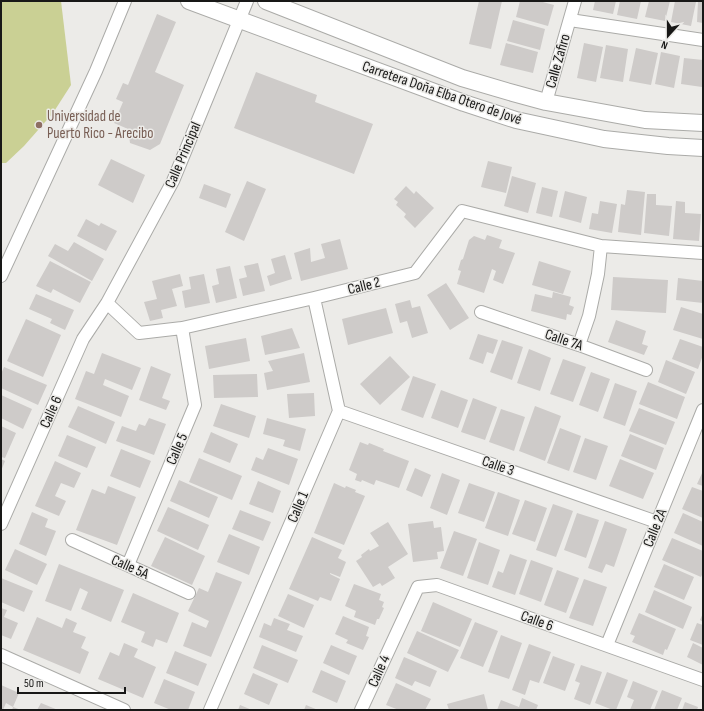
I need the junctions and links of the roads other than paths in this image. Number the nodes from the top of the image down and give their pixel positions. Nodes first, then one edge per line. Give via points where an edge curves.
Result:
1 (125, 1) edge
2 (189, 1) edge
3 (247, 1) edge
4 (266, 1) edge
5 (575, 1) edge
6 (240, 20) junction
7 (570, 20) junction
8 (703, 40) edge
9 (546, 102) junction
10 (703, 123) edge
11 (703, 148) edge
12 (600, 246) junction
13 (703, 254) edge
14 (1, 276) edge
15 (314, 298) junction
16 (107, 303) junction
17 (481, 312) dead end
18 (182, 328) junction
19 (579, 345) junction
20 (646, 370) dead end
21 (703, 410) edge
22 (339, 411) junction
23 (657, 522) junction
24 (1, 524) edge
25 (72, 540) dead end
26 (128, 566) junction
27 (189, 593) dead end
28 (396, 633) joint
29 (607, 645) junction
30 (1, 655) edge
31 (703, 680) edge
32 (124, 710) edge
33 (210, 710) edge
34 (361, 710) edge

1 - 14 street via 96,71
2 - 6 street, Carretera Doña Elba Otero de Jové
3 - 6 street, Calle Principal
4 - 9 street, Carretera Doña Elba Otero de Jové via 462,78
5 - 7 street, Calle Zafiro
6 - 11 street, Carretera Doña Elba Otero de Jové via 516,120 604,139
6 - 16 street, Calle Principal via 173,181
7 - 8 street, Calle Zafiro
7 - 9 street, Calle Zafiro
9 - 10 street, Carretera Doña Elba Otero de Jové via 645,120
12 - 13 street, Calle 2
12 - 15 street, Calle 2 via 462,211 415,273
12 - 19 street via 598,274 589,316
15 - 18 street, Calle 2
15 - 22 street
16 - 18 street, Calle 2 via 140,333
16 - 24 street, Calle 6 via 83,339
17 - 19 street, Calle 7A
18 - 26 street, Calle 5 via 195,405
19 - 20 street, Calle 7A
21 - 23 street, Calle 2A
22 - 23 street, Calle 3
22 - 33 street, Calle 1
23 - 29 street, Calle 2A
25 - 26 street, Calle 5A
26 - 27 street, Calle 5A
28 - 29 street, Calle 6 via 418,587 437,585
28 - 34 street, Calle 4
29 - 31 street, Calle 6
30 - 32 street

